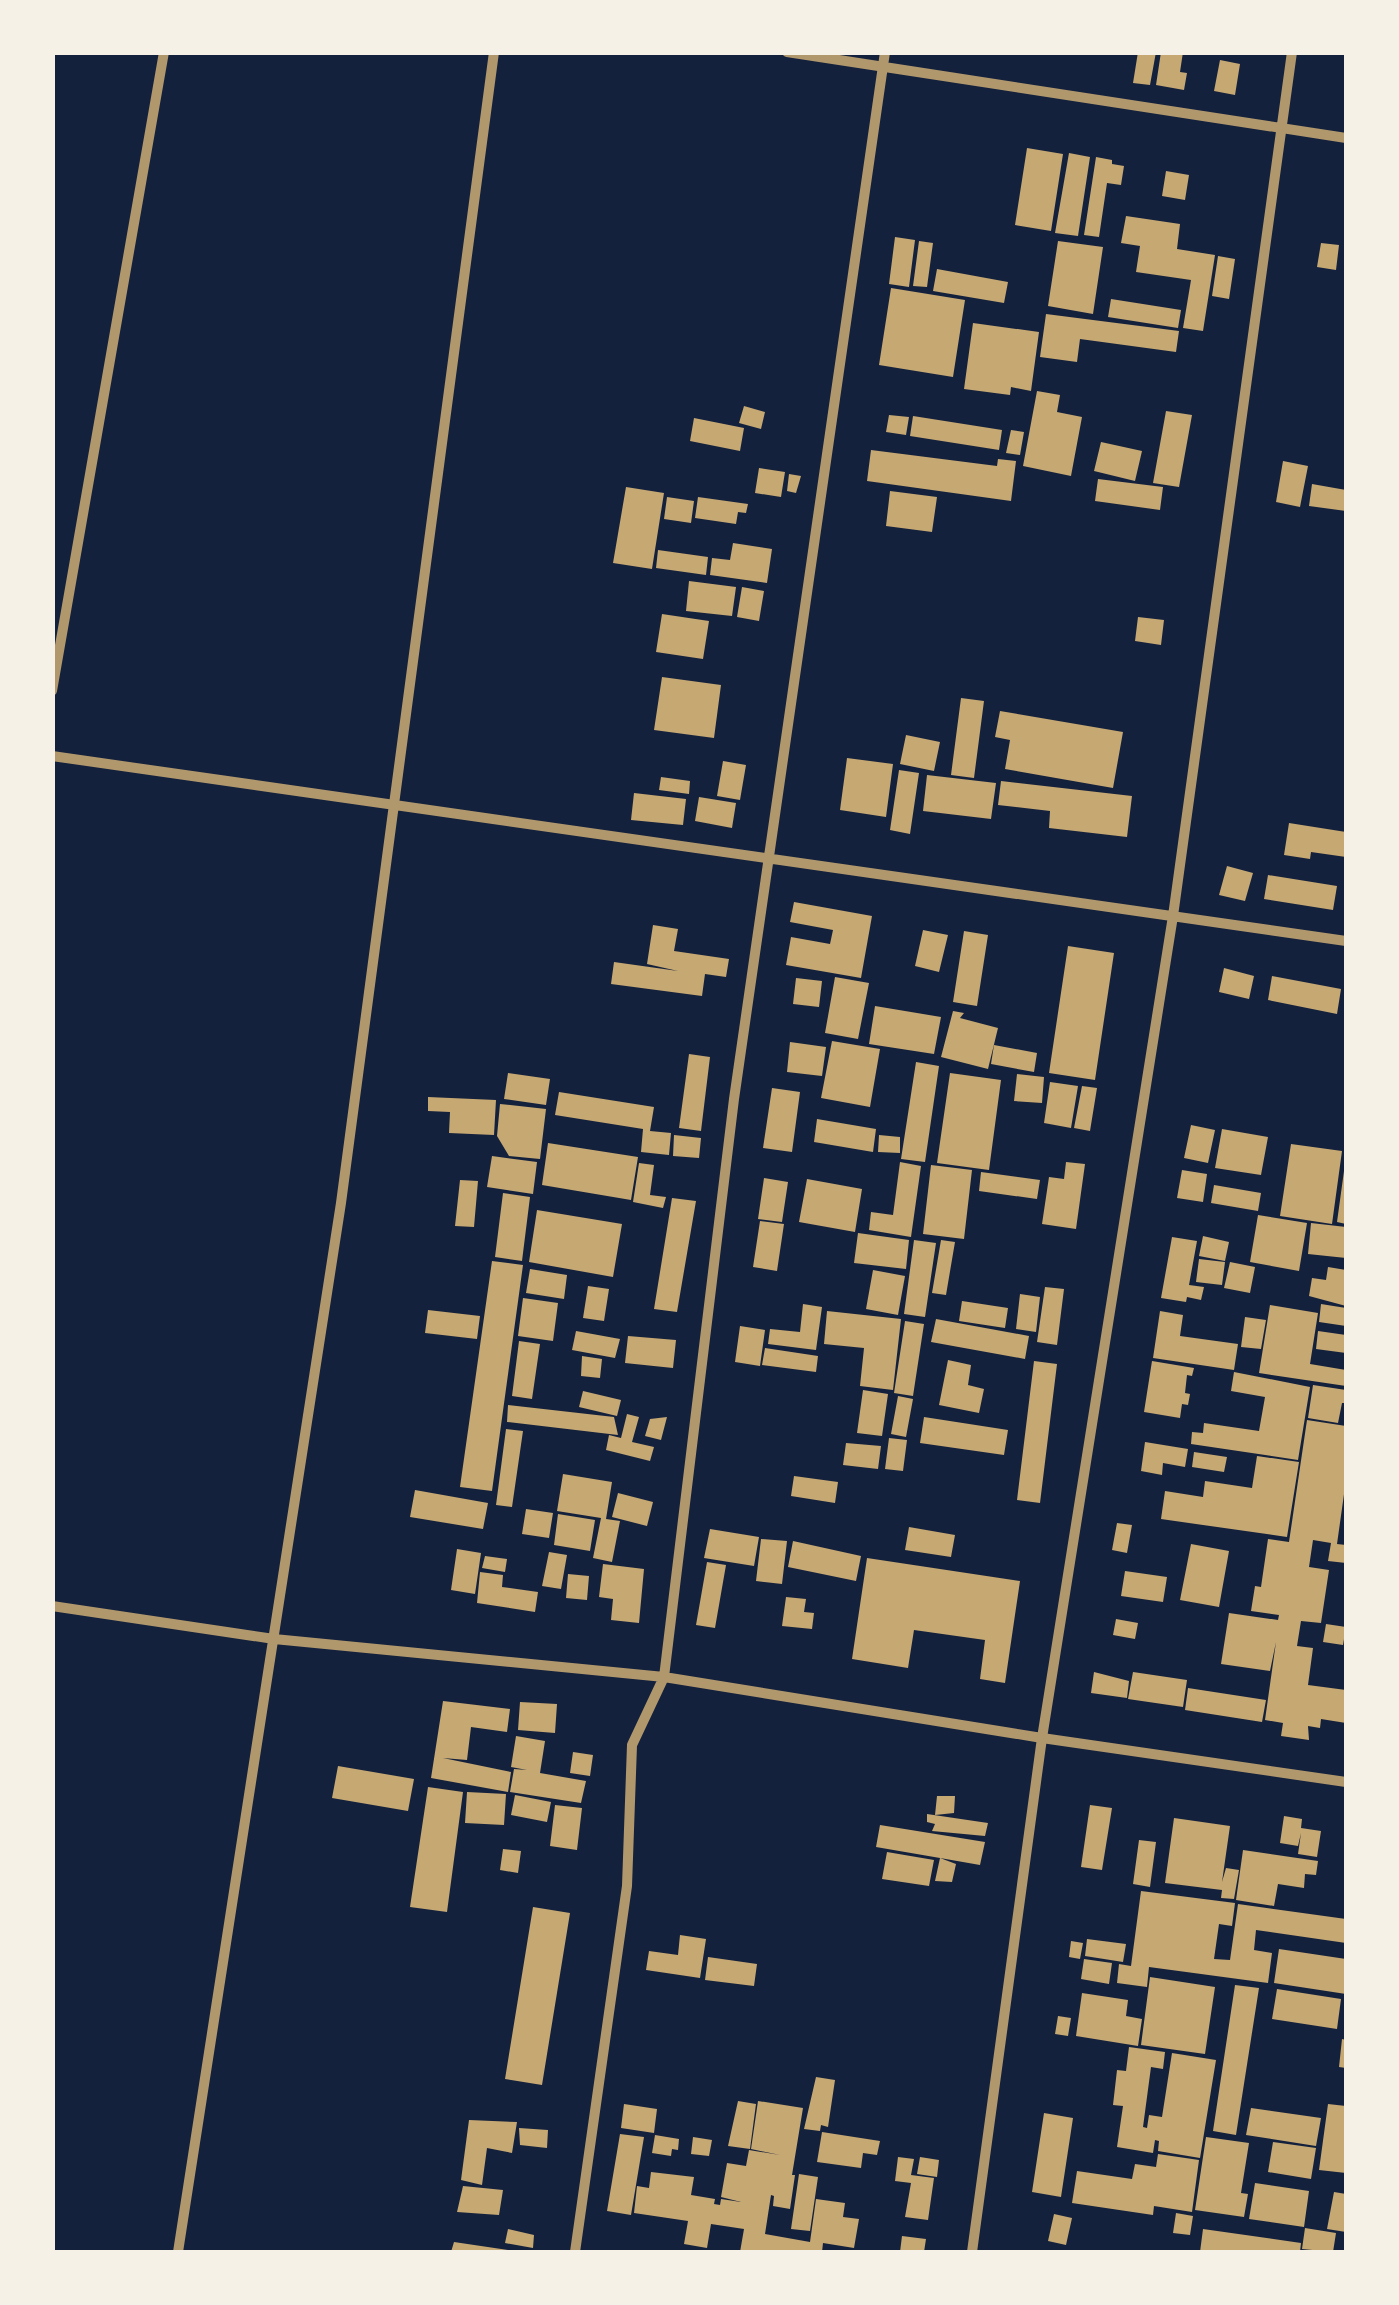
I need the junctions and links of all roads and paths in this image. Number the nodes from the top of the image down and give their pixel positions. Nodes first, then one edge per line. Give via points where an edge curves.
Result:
1 (164, 52) edge
2 (494, 52) edge
3 (788, 52) edge
4 (886, 52) edge
5 (1292, 52) edge
6 (883, 67) junction
7 (1281, 128) junction
8 (1346, 138) edge
9 (52, 690) edge
10 (52, 756) edge
11 (393, 805) junction
12 (768, 856) junction
13 (1173, 916) junction
14 (1346, 941) edge
15 (52, 1606) edge
16 (274, 1639) junction
17 (664, 1676) junction
18 (1042, 1738) junction
19 (1346, 1782) edge
20 (178, 2252) edge
21 (574, 2252) edge
22 (972, 2252) edge

1 - 9 street
2 - 11 street
3 - 6 street
4 - 6 street
5 - 7 street
6 - 7 street
6 - 12 street
7 - 8 street
7 - 13 street
10 - 11 street
11 - 12 street
11 - 16 street
12 - 13 street
12 - 17 street
13 - 14 street
13 - 18 street
15 - 16 street
16 - 17 street
16 - 20 street
17 - 18 street
17 - 21 street via 632,1745 627,1886
18 - 19 street
18 - 22 street

